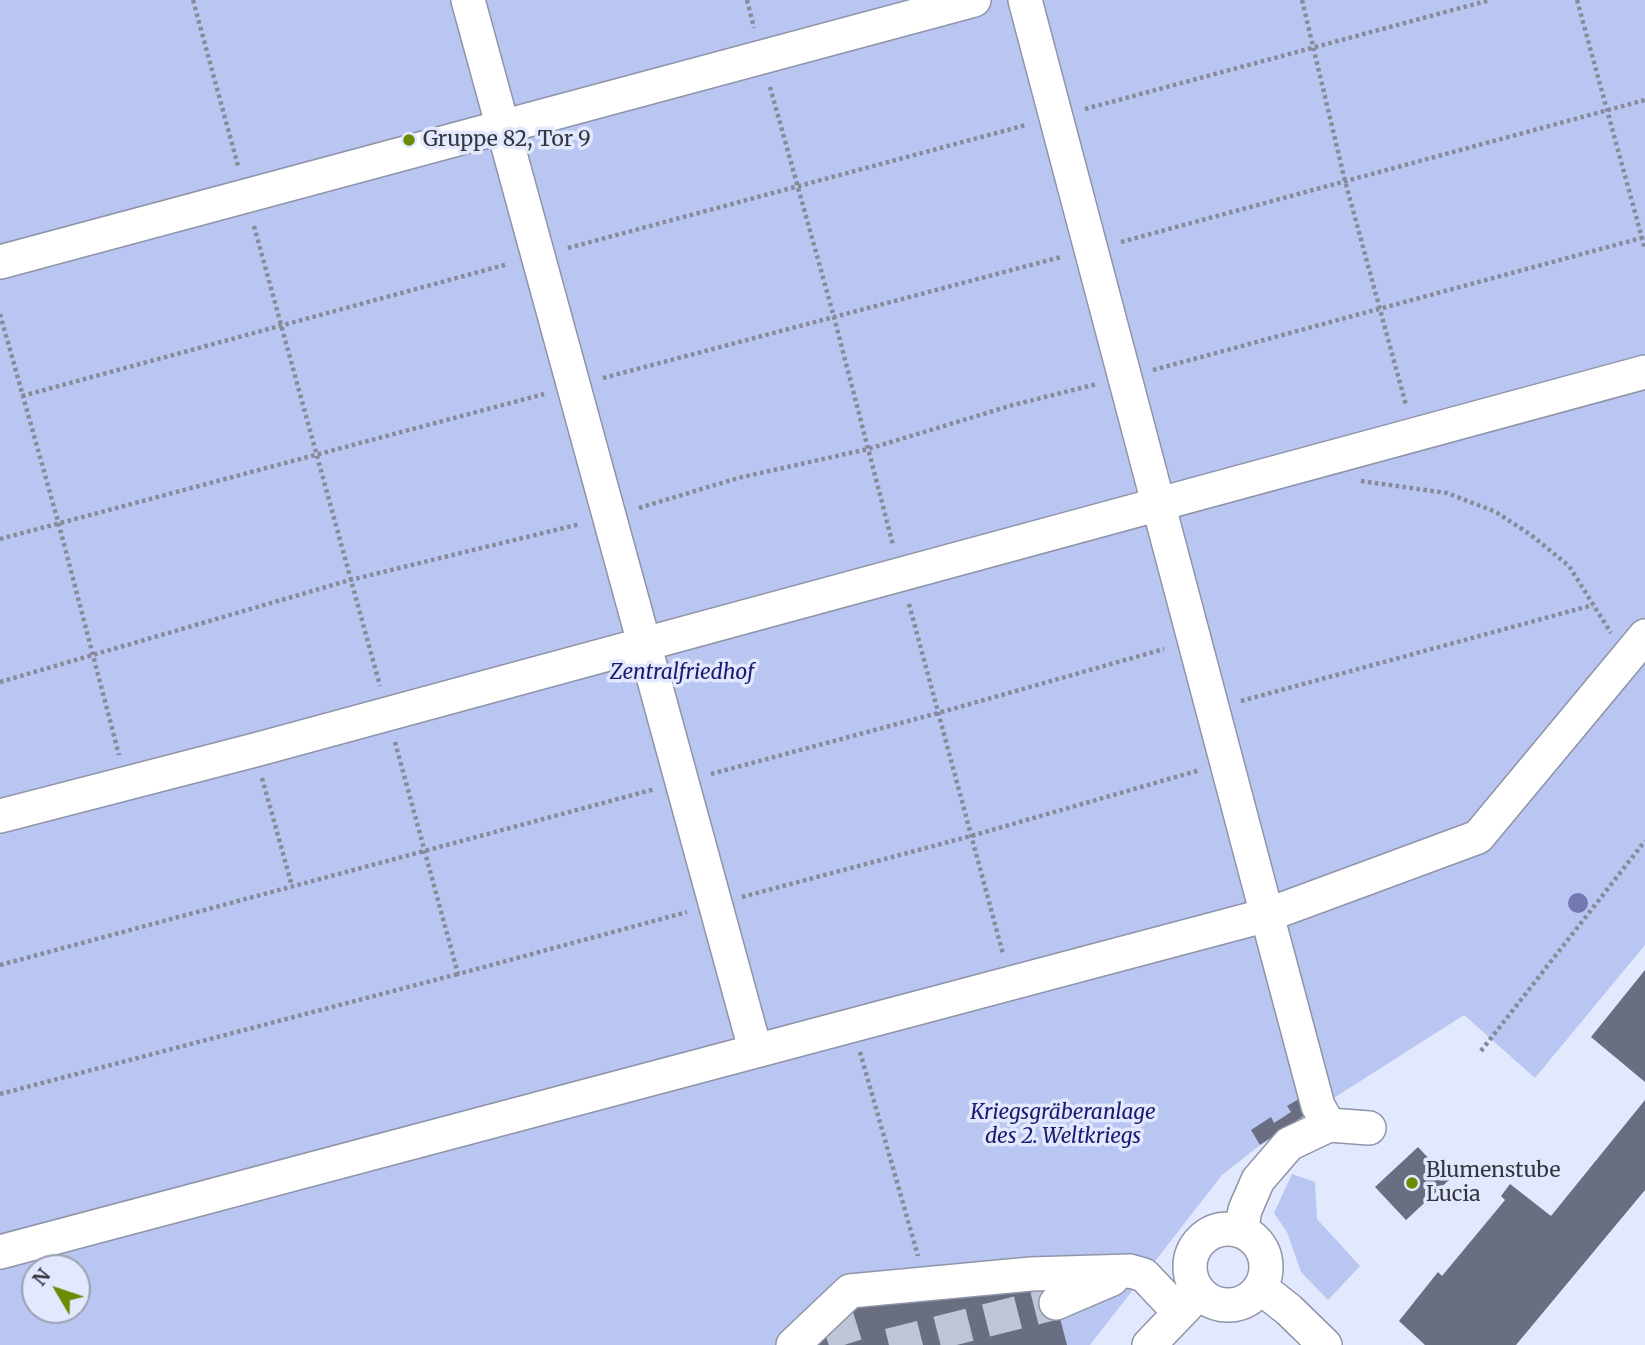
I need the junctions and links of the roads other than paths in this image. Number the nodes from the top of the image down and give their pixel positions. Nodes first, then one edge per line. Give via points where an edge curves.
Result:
1 (468, 0) edge
2 (974, 0) edge
3 (1025, 0) edge
4 (502, 127) junction
5 (0, 262) edge
6 (1645, 372) edge
7 (1159, 505) junction
8 (1645, 636) edge
9 (643, 644) junction
10 (0, 816) edge
11 (1267, 915) junction
12 (755, 1049) junction
13 (1329, 1125) junction
14 (1369, 1128) dead end
15 (1241, 1231) junction
16 (0, 1252) edge
17 (1130, 1271) junction
18 (1260, 1287) junction
19 (1190, 1302) junction
20 (1056, 1303) tunnel mouth
21 (793, 1345) edge
22 (1149, 1345) edge
23 (1325, 1345) edge

1 - 4 street
2 - 4 street
3 - 7 street
4 - 5 street
4 - 9 street
6 - 7 street
7 - 9 street
7 - 11 street
8 - 11 street via 1478,837
9 - 10 street
9 - 12 street
11 - 12 street
11 - 13 street via 1318,1106
12 - 16 street
13 - 14 street
13 - 15 street via 1289,1144 1258,1180
15 - 18 street via 1259,1244 1264,1255 1265,1277
15 - 19 street via 1216,1230 1196,1245 1191,1257
17 - 19 street
17 - 20 street
17 - 21 street via 1031,1274 850,1291
18 - 19 street via 1231,1305
18 - 23 street
19 - 22 street

